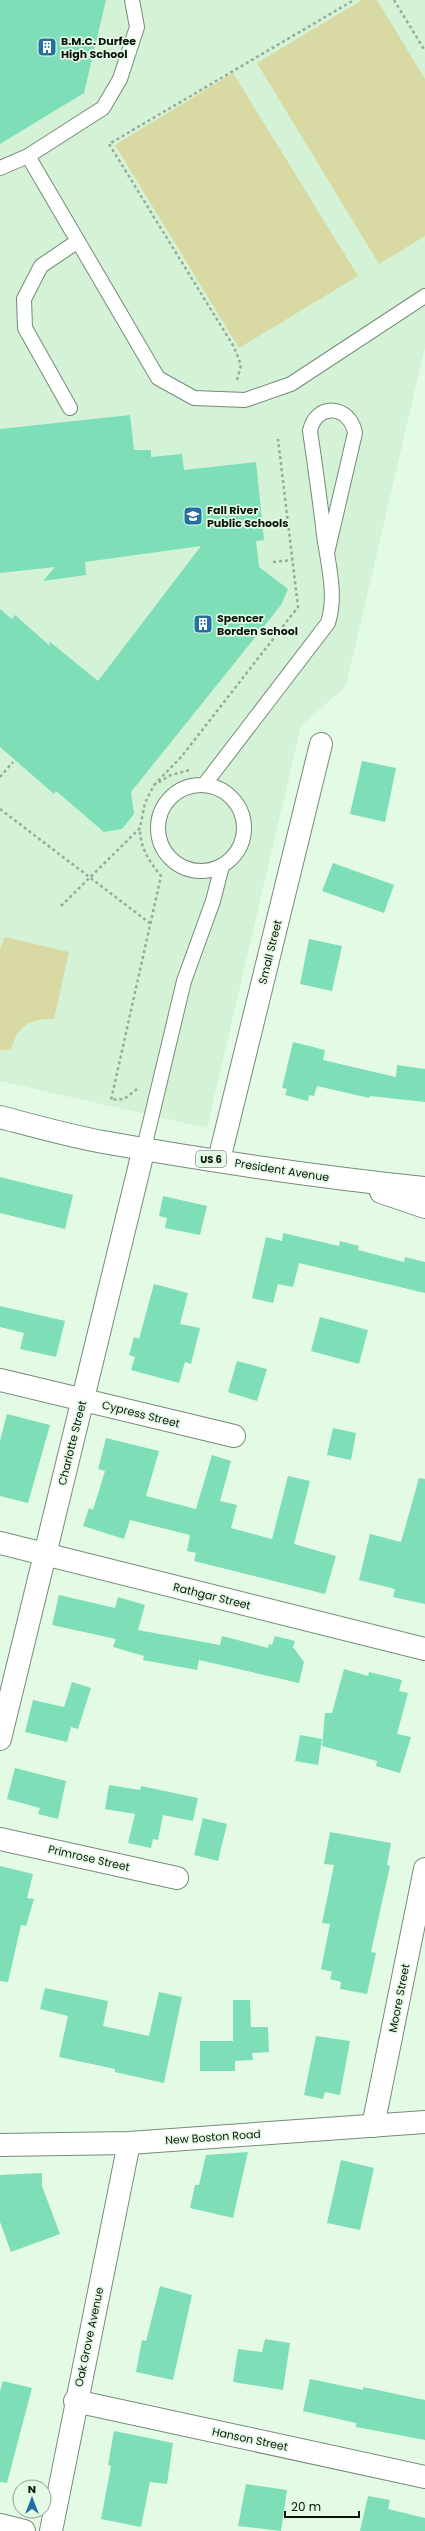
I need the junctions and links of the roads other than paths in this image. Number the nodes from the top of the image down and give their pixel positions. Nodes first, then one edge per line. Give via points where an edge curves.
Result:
1 (132, 0) edge
2 (28, 156) junction
3 (0, 168) edge
4 (78, 241) junction
5 (425, 296) edge
6 (70, 408) dead end
7 (327, 553) junction
8 (321, 744) dead end
9 (204, 785) junction
10 (222, 866) junction
11 (0, 1117) edge
12 (144, 1148) junction
13 (219, 1160) junction
14 (342, 1179) junction
15 (425, 1188) edge
16 (425, 1207) edge
17 (0, 1380) edge
18 (83, 1400) junction
19 (234, 1436) dead end
20 (0, 1543) edge
21 (45, 1554) junction
22 (425, 1649) edge
23 (0, 1739) edge
24 (0, 1838) edge
25 (425, 1869) edge
26 (177, 1878) dead end
27 (425, 2122) edge
28 (373, 2126) junction
29 (130, 2143) junction
30 (0, 2145) edge
31 (76, 2401) junction
32 (425, 2477) edge
33 (0, 2525) edge
34 (24, 2531) edge
35 (51, 2531) edge

1 - 2 lane via 137,27 120,79 103,108
2 - 3 lane
2 - 4 lane
4 - 5 lane via 158,378 194,398 245,400 291,384
4 - 6 lane via 41,266 24,298 25,328
7 - 7 lane via 355,433 346,415 332,410 319,415 310,431
7 - 9 lane via 332,600 328,623
8 - 13 street, Small Street
9 - 10 lane via 216,787 232,798 238,806 244,824 244,834 237,852
9 - 10 lane via 179,791 165,804 158,822 160,841 170,858 186,868 205,871
10 - 12 lane via 213,901 184,981
11 - 12 street, President Avenue / US 6 via 102,1142
12 - 13 street, President Avenue / US 6
12 - 18 street, Charlotte Street
13 - 14 street, President Avenue / US 6
14 - 15 street, President Avenue / US 6
14 - 16 street
17 - 18 street, Cypress Street
18 - 19 street, Cypress Street
18 - 21 street, Charlotte Street
20 - 21 street, Rathgar Street
21 - 22 street, Rathgar Street
21 - 23 street, Charlotte Street
24 - 26 street, Primrose Street
25 - 28 street, Moore Street
27 - 28 street, New Boston Road
28 - 29 street, New Boston Road
29 - 30 street, New Boston Road
29 - 31 street, Oak Grove Avenue
31 - 32 street, Hanson Street
31 - 35 street, Oak Grove Avenue
33 - 34 street

